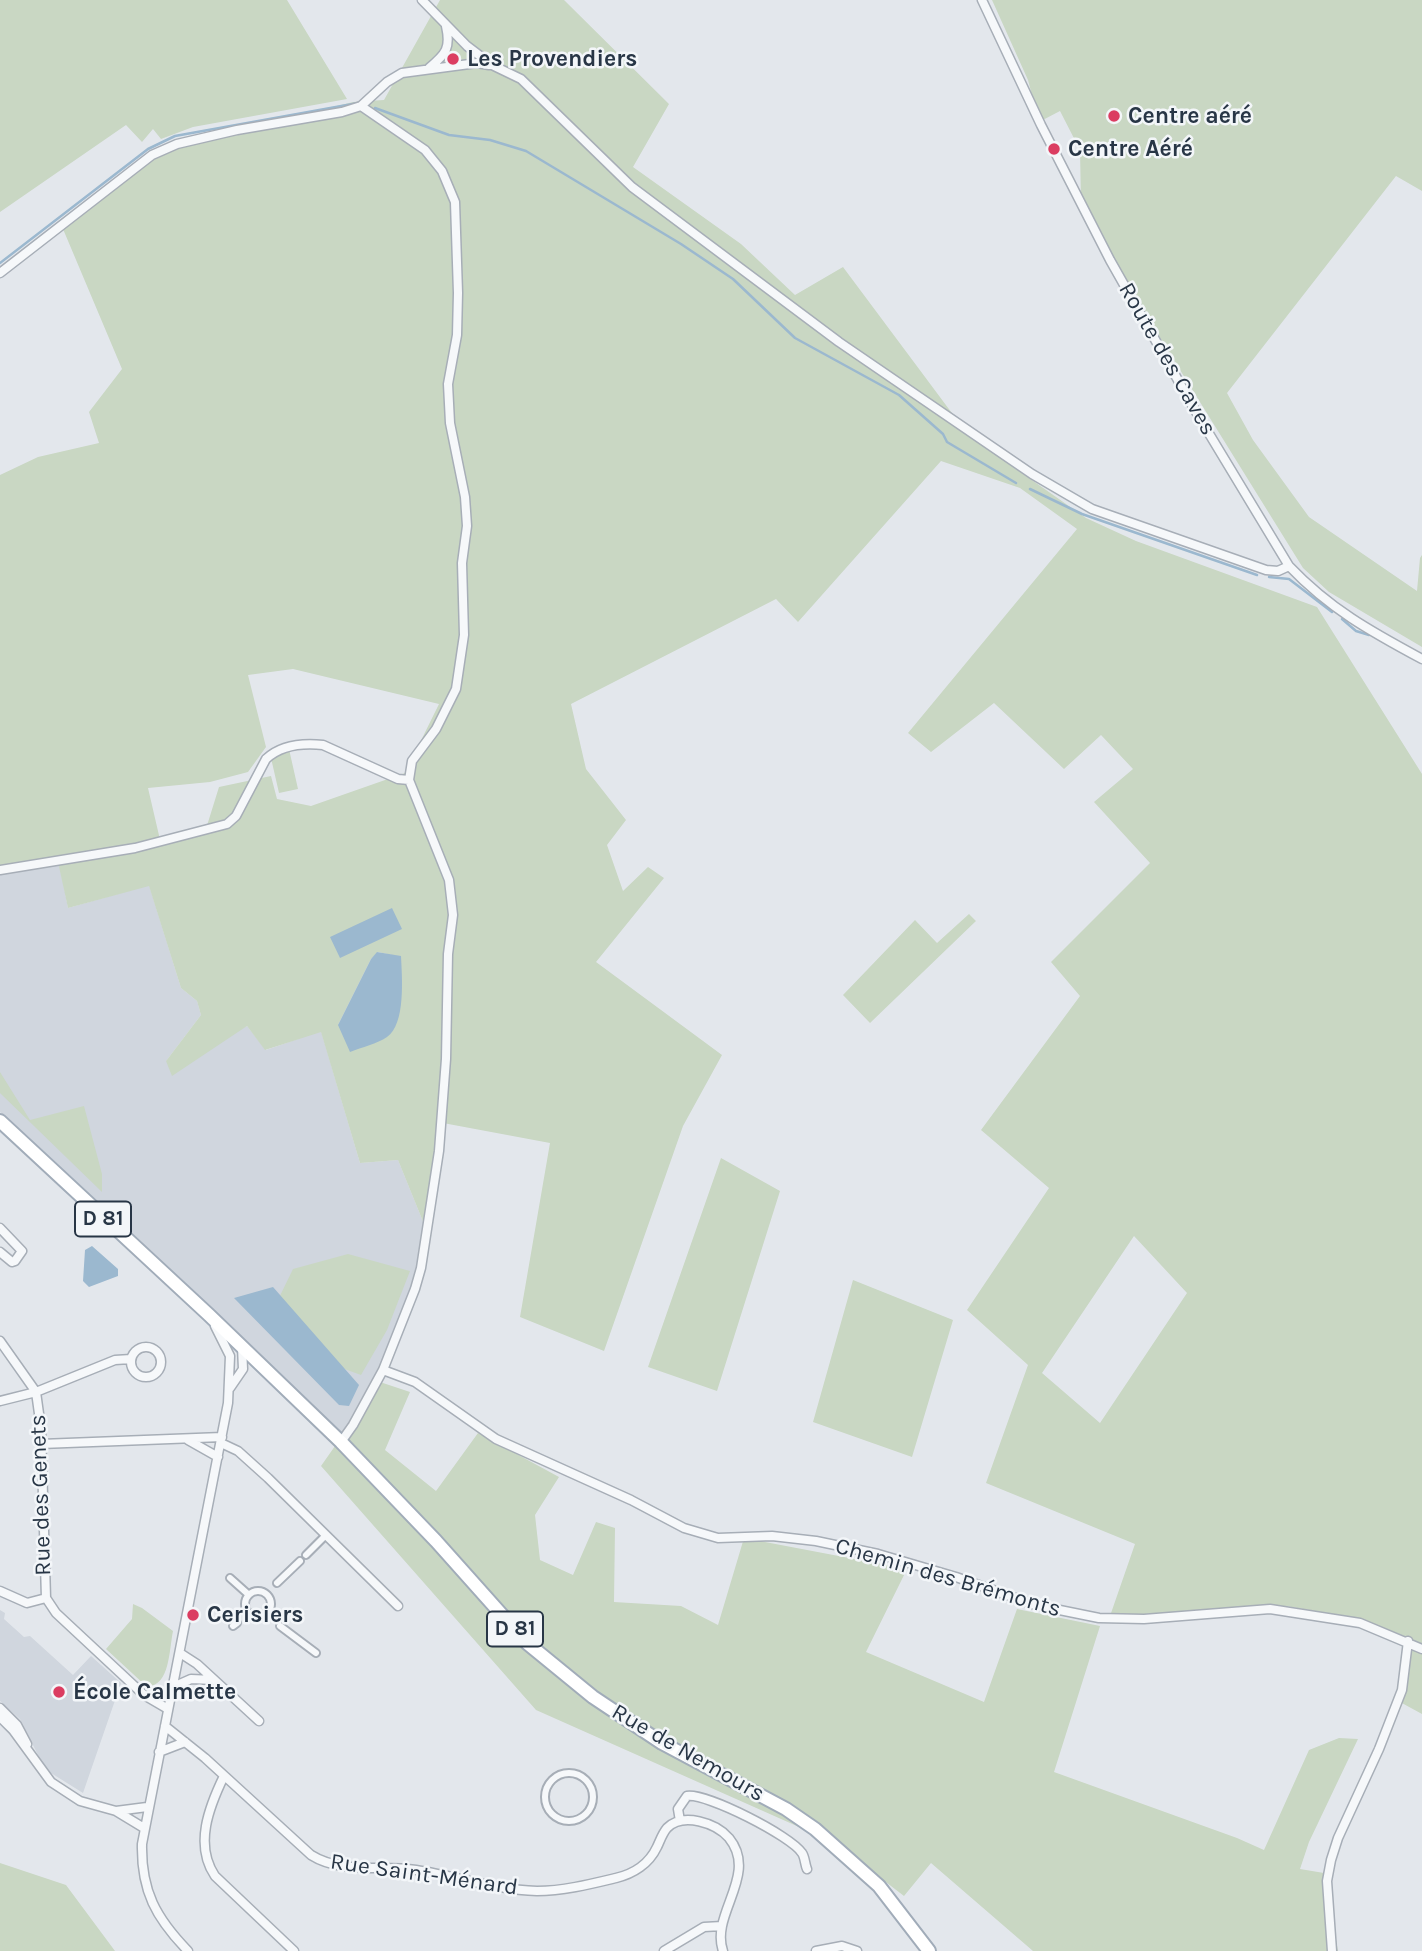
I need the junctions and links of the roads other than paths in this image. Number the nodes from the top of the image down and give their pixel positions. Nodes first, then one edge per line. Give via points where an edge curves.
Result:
1 (422, 0) edge
2 (982, 0) edge
3 (445, 23) junction
4 (492, 65) junction
5 (429, 68) junction
6 (362, 106) junction
7 (0, 274) edge
8 (1289, 566) junction
9 (1422, 659) edge
10 (409, 780) junction
11 (0, 870) edge
12 (0, 1121) edge
13 (0, 1228) edge
14 (0, 1252) edge
15 (209, 1315) junction
16 (0, 1341) edge
17 (242, 1347) junction
18 (230, 1356) junction
19 (131, 1359) dead end
20 (264, 1368) junction
21 (243, 1369) junction
22 (383, 1370) junction
23 (230, 1388) junction
24 (36, 1392) junction
25 (0, 1401) edge
26 (185, 1439) junction
27 (222, 1440) junction
28 (341, 1443) junction
29 (41, 1444) junction
30 (218, 1457) junction
31 (326, 1535) junction
32 (306, 1555) dead end
33 (300, 1561) dead end
34 (230, 1578) dead end
35 (277, 1583) dead end
36 (0, 1591) edge
37 (249, 1595) junction
38 (46, 1598) junction
39 (398, 1606) dead end
40 (267, 1614) junction
41 (274, 1620) dead end
42 (280, 1626) dead end
43 (1408, 1641) junction
44 (1422, 1649) edge
45 (180, 1653) junction
46 (316, 1653) dead end
47 (213, 1680) junction
48 (173, 1687) junction
49 (0, 1708) edge
50 (169, 1709) junction
51 (0, 1717) edge
52 (259, 1721) dead end
53 (165, 1726) junction
54 (185, 1742) junction
55 (159, 1752) junction
56 (32, 1757) junction
57 (575, 1773) joint
58 (224, 1776) junction
59 (148, 1807) junction
60 (116, 1811) junction
61 (680, 1821) junction
62 (144, 1828) junction
63 (807, 1869) dead end
64 (722, 1926) junction
65 (188, 1951) edge
66 (294, 1951) edge
67 (664, 1951) edge
68 (723, 1951) edge
69 (816, 1951) edge
70 (857, 1951) edge
71 (929, 1951) edge
72 (1332, 1951) edge

1 - 3 street
2 - 8 street, Route des Caves via 1110,260
3 - 4 street
3 - 5 street via 449,40 444,55
4 - 5 street
4 - 8 street via 521,79 632,187 839,342 1032,474 1092,509 1266,570
5 - 6 street via 402,73
6 - 7 street via 237,130 152,155
6 - 10 street via 425,150 442,172 455,202 457,335 448,384 450,423 466,507 464,635 456,689 436,729 412,761
8 - 9 street, Route des Caves via 1360,626
10 - 11 street via 323,745 288,747 266,759 236,816 227,824 135,848
10 - 22 street via 449,880 453,915 441,1125 421,1268
12 - 15 main road, D 81
13 - 14 street via 23,1251 12,1262
15 - 17 main road, Rue de Nemours / D 81
15 - 18 street
16 - 24 street
17 - 18 street
17 - 20 main road, Rue de Nemours / D 81
17 - 21 street
18 - 23 street
19 - 24 street via 115,1360
20 - 21 street
20 - 28 main road, Rue de Nemours / D 81
21 - 23 street
22 - 28 street
22 - 43 street, Chemin des Brémonts via 415,1382 496,1439 684,1528 718,1538 772,1536 816,1541 956,1577 1035,1605 1099,1618 1270,1609 1360,1623
23 - 27 street
24 - 25 street
24 - 29 street, Rue des Genets
26 - 27 street
26 - 29 street
26 - 30 street
27 - 30 street
27 - 31 street
28 - 71 main road, Rue de Nemours / D 81 via 527,1643 593,1697 662,1744 815,1829 879,1886
29 - 38 street, Rue des Genets
30 - 45 street
31 - 32 street
31 - 39 street
33 - 35 street
34 - 37 street
36 - 38 street via 27,1603
37 - 40 street via 269,1591
37 - 40 street via 240,1620
38 - 50 street via 56,1613 144,1695
40 - 41 street
42 - 46 street
43 - 44 street, Chemin des Brémonts
43 - 72 street via 1402,1690 1331,1860 1327,1881
45 - 47 street
45 - 48 street
47 - 48 street via 191,1679
47 - 52 street
48 - 50 street
49 - 56 street via 18,1725
50 - 53 street
51 - 56 street
53 - 54 street, Rue Saint-Ménard
53 - 55 street
54 - 55 street
54 - 58 street, Rue Saint-Ménard
55 - 59 street
56 - 60 street via 61,1790 94,1807
57 - 57 street via 560,1774 545,1793 548,1810 561,1820 578,1819 593,1803 587,1781
58 - 61 street, Rue Saint-Ménard via 320,1861 412,1869 519,1889 555,1890 619,1878 648,1861 667,1828
58 - 66 street via 210,1807 205,1837 209,1867
59 - 60 street
59 - 62 street
60 - 62 street
61 - 63 street, Rue Saint-Ménard via 678,1809 687,1796 715,1802 782,1837 802,1853
61 - 64 street via 719,1829 734,1847 739,1875
62 - 65 street via 142,1862 151,1900 166,1929
64 - 67 street via 704,1927
64 - 68 street
69 - 70 street via 842,1946

